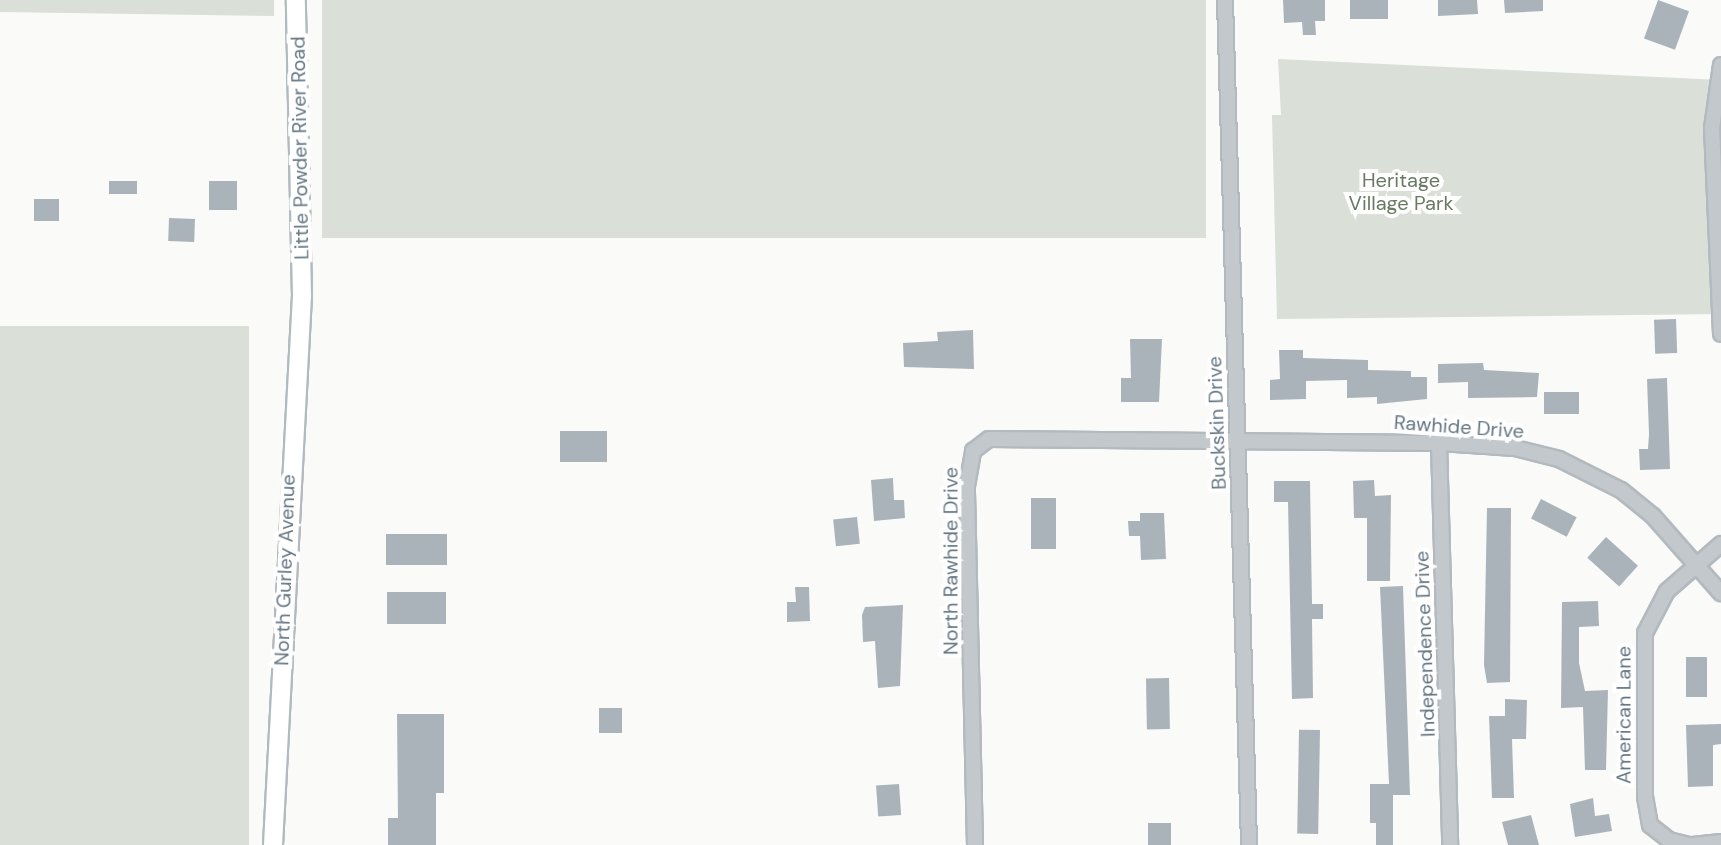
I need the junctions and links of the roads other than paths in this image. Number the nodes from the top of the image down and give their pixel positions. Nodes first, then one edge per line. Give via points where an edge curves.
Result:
1 (296, 0) edge
2 (1225, 0) edge
3 (1721, 65) edge
4 (302, 296) joint
5 (1721, 334) edge
6 (1238, 439) junction
7 (1439, 443) junction
8 (1721, 544) edge
9 (1693, 566) junction
10 (1721, 593) edge
11 (1721, 842) edge
12 (273, 845) edge
13 (975, 845) edge
14 (1249, 845) edge
15 (1450, 845) edge
16 (1691, 845) edge

1 - 4 street, Little Powder River Road
2 - 6 street, Buckskin Drive
3 - 5 street via 1712,128
4 - 12 street, North Gurley Avenue
6 - 7 street, Rawhide Drive
6 - 13 street, North Rawhide Drive via 1008,438 989,439 973,451 967,486
6 - 14 street, Buckskin Drive
7 - 9 street, Rawhide Drive via 1515,448 1592,472 1653,516
7 - 15 street, Independence Drive
8 - 9 street, American Lane
9 - 10 street, Rawhide Drive
9 - 16 street, American Lane via 1652,611 1642,655 1650,825 1669,840
11 - 16 street, American Lane

